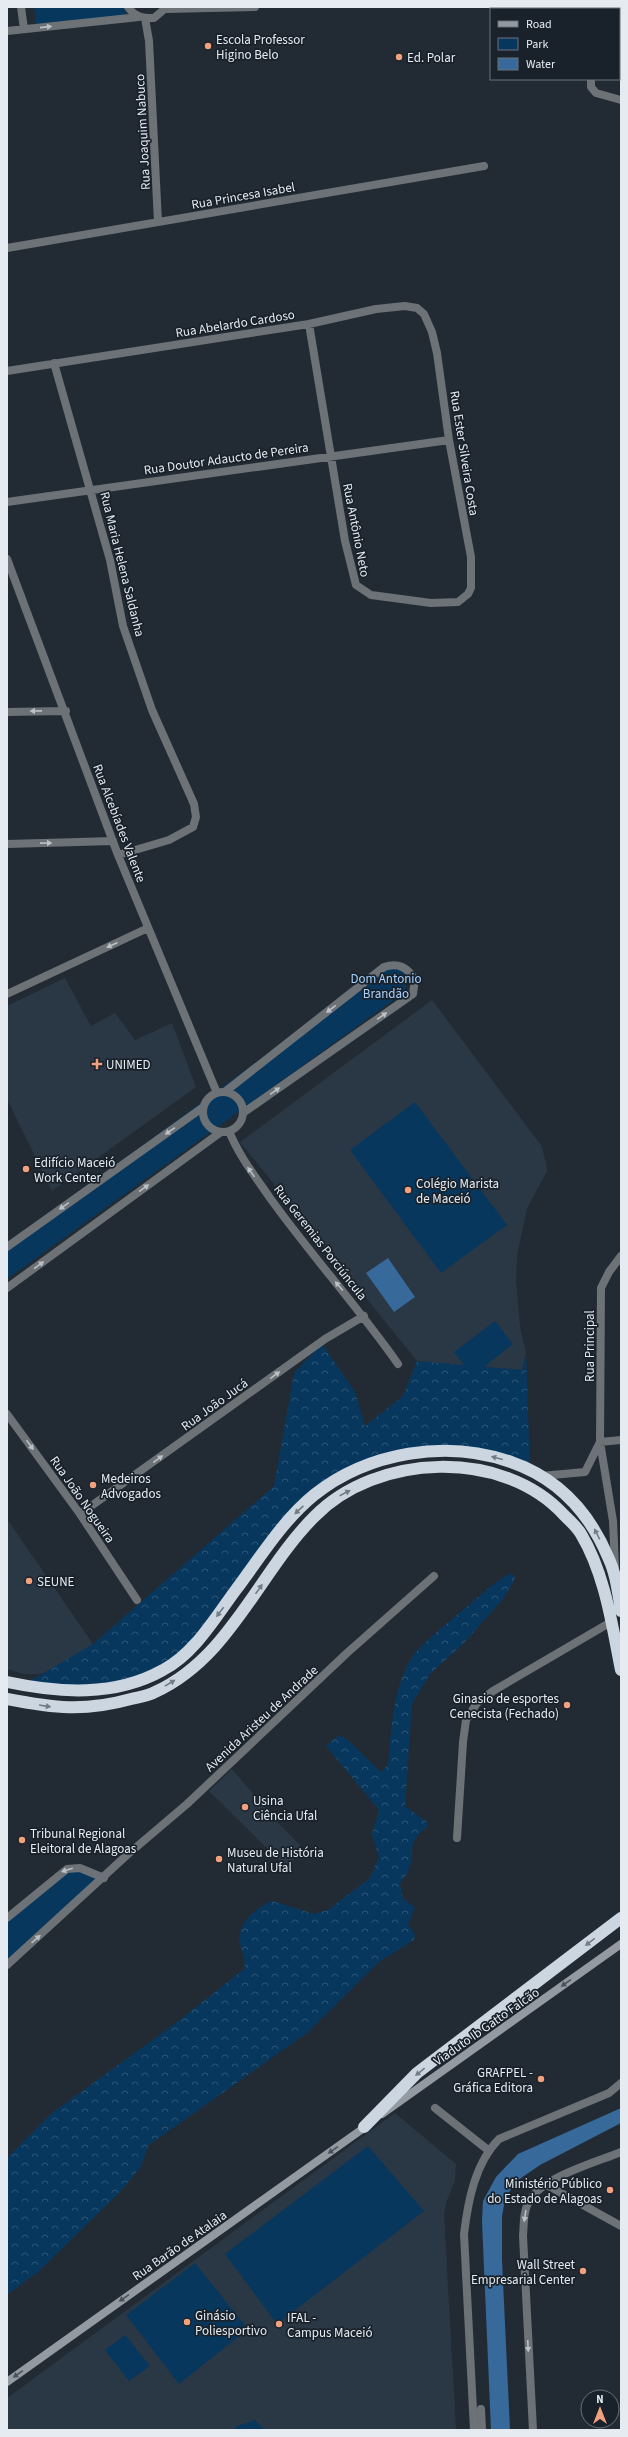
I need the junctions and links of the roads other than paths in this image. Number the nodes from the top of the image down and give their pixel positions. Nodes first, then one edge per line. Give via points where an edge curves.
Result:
1 (21, 7) edge
2 (128, 7) edge
3 (255, 7) edge
4 (167, 8) edge
5 (142, 18) junction
6 (154, 18) junction
7 (24, 29) junction
8 (7, 31) edge
9 (149, 40) junction
10 (591, 80) edge
11 (621, 100) edge
12 (484, 166) dead end
13 (158, 222) junction
14 (7, 248) edge
15 (309, 324) junction
16 (437, 353) joint
17 (54, 363) junction
18 (7, 371) edge
19 (449, 440) junction
20 (330, 455) junction
21 (92, 490) junction
22 (7, 502) edge
23 (471, 557) joint
24 (7, 559) edge
25 (66, 711) junction
26 (7, 712) edge
27 (113, 841) junction
28 (7, 844) edge
29 (118, 855) junction
30 (148, 928) junction
31 (7, 994) edge
32 (221, 1092) junction
33 (202, 1108) junction
34 (243, 1113) junction
35 (225, 1132) junction
36 (7, 1247) edge
37 (621, 1256) edge
38 (7, 1288) edge
39 (364, 1316) junction
40 (398, 1364) dead end
41 (7, 1414) edge
42 (621, 1440) edge
43 (600, 1442) junction
44 (541, 1476) junction
45 (80, 1514) junction
46 (434, 1576) dead end
47 (615, 1579) junction
48 (138, 1600) dead end
49 (621, 1611) edge
50 (611, 1622) junction
51 (621, 1670) edge
52 (7, 1676) edge
53 (7, 1682) edge
54 (64, 1691) junction
55 (7, 1699) edge
56 (457, 1838) dead end
57 (104, 1878) junction
58 (7, 1918) edge
59 (621, 1918) edge
60 (621, 1944) edge
61 (7, 1965) edge
62 (621, 2083) edge
63 (435, 2108) dead end
64 (364, 2127) junction
65 (488, 2150) junction
66 (621, 2152) edge
67 (545, 2184) junction
68 (621, 2226) edge
69 (7, 2382) edge
70 (481, 2409) dead end
71 (474, 2430) edge
72 (482, 2430) edge
73 (533, 2430) edge

1 - 7 street
2 - 5 street
3 - 4 street
4 - 6 street
5 - 6 street
7 -> 5 street
5 - 9 street, Rua Joaquim Nabuco
6 - 9 street, Rua Joaquim Nabuco
7 - 8 street
9 - 13 street, Rua Joaquim Nabuco
10 - 11 street via 591,87 596,93
12 - 13 street, Rua Princesa Isabel
13 - 14 street, Rua Princesa Isabel
15 - 16 street, Rua Abelardo Cardoso via 376,308 417,308 424,314
15 - 17 street, Rua Abelardo Cardoso
15 - 20 street, Rua Antônio Neto
16 - 19 street, Rua Ester Silveira Costa
17 - 18 street, Rua Abelardo Cardoso
17 - 21 street, Rua Maria Helena Saldanha
19 - 20 street, Rua Doutor Adaucto de Pereira
19 - 23 street, Rua Ester Silveira Costa
20 - 21 street, Rua Doutor Adaucto de Pereira
20 - 23 street, Rua Antônio Neto via 352,575 358,588 371,595 431,603 458,602 471,588
21 - 22 street, Rua Doutor Adaucto de Pereira
21 - 29 street, Rua Maria Helena Saldanha via 123,626 152,710 194,804 196,816 193,827 169,840
24 - 25 street, Rua Alcebíades Valente
25 -> 26 street
25 - 27 street, Rua Alcebíades Valente
28 -> 27 street
27 - 29 street, Rua Alcebíades Valente
29 - 30 street, Rua Alcebíades Valente
30 -> 31 street
30 - 32 street, Rua Alcebíades Valente
32 - 33 street via 207,1099
32 - 34 street via 238,1099
34 -> 32 street via 413,994 415,980 409,971 397,965 384,967
33 - 35 street via 203,1119 210,1128
33 -> 36 street
34 - 35 street via 236,1127
38 -> 35 street
39 -> 35 street, Rua Geremias Porciúncula via 293,1231
37 - 43 street, Rua Principal via 601,1288
39 - 40 street, Rua Geremias Porciúncula
45 -> 39 street, Rua João Jucá via 325,1339
41 -> 45 street, Rua João Nogueira
42 - 43 street
43 - 44 street, Rua Principal via 585,1472
43 - 47 street, Rua Principal via 613,1521
47 -> 44 highway via 609,1558 592,1525 574,1501
44 -> 54 highway via 530,1469 496,1457 464,1451 409,1454 358,1470 315,1495 292,1517 206,1630 179,1659 163,1670 121,1687
45 - 48 street, Rua João Nogueira
46 - 57 street, Avenida Aristeu de Andrade
47 - 49 highway
50 - 51 highway
55 -> 50 highway via 48,1707 77,1709 108,1706 154,1693 195,1667 236,1621 292,1542 315,1516 337,1498 366,1482 401,1471 430,1467 466,1466 502,1475 535,1490 557,1507 580,1533 592,1558
50 - 56 street via 477,1703 466,1720
52 - 54 highway
53 - 54 highway
57 -> 58 street via 80,1868 67,1869
61 -> 57 street, Avenida Aristeu de Andrade
59 -> 64 highway via 417,2073
60 -> 64 main road, Viaduto Ib Gatto Falcão
62 - 65 street via 609,2093 499,2139
63 - 65 street
64 -> 69 main road, Rua Barão de Atalaia
65 - 71 street via 467,2208 464,2234
66 - 67 street
67 - 68 street
67 -> 73 street via 530,2199 525,2212 523,2236
70 - 72 street

